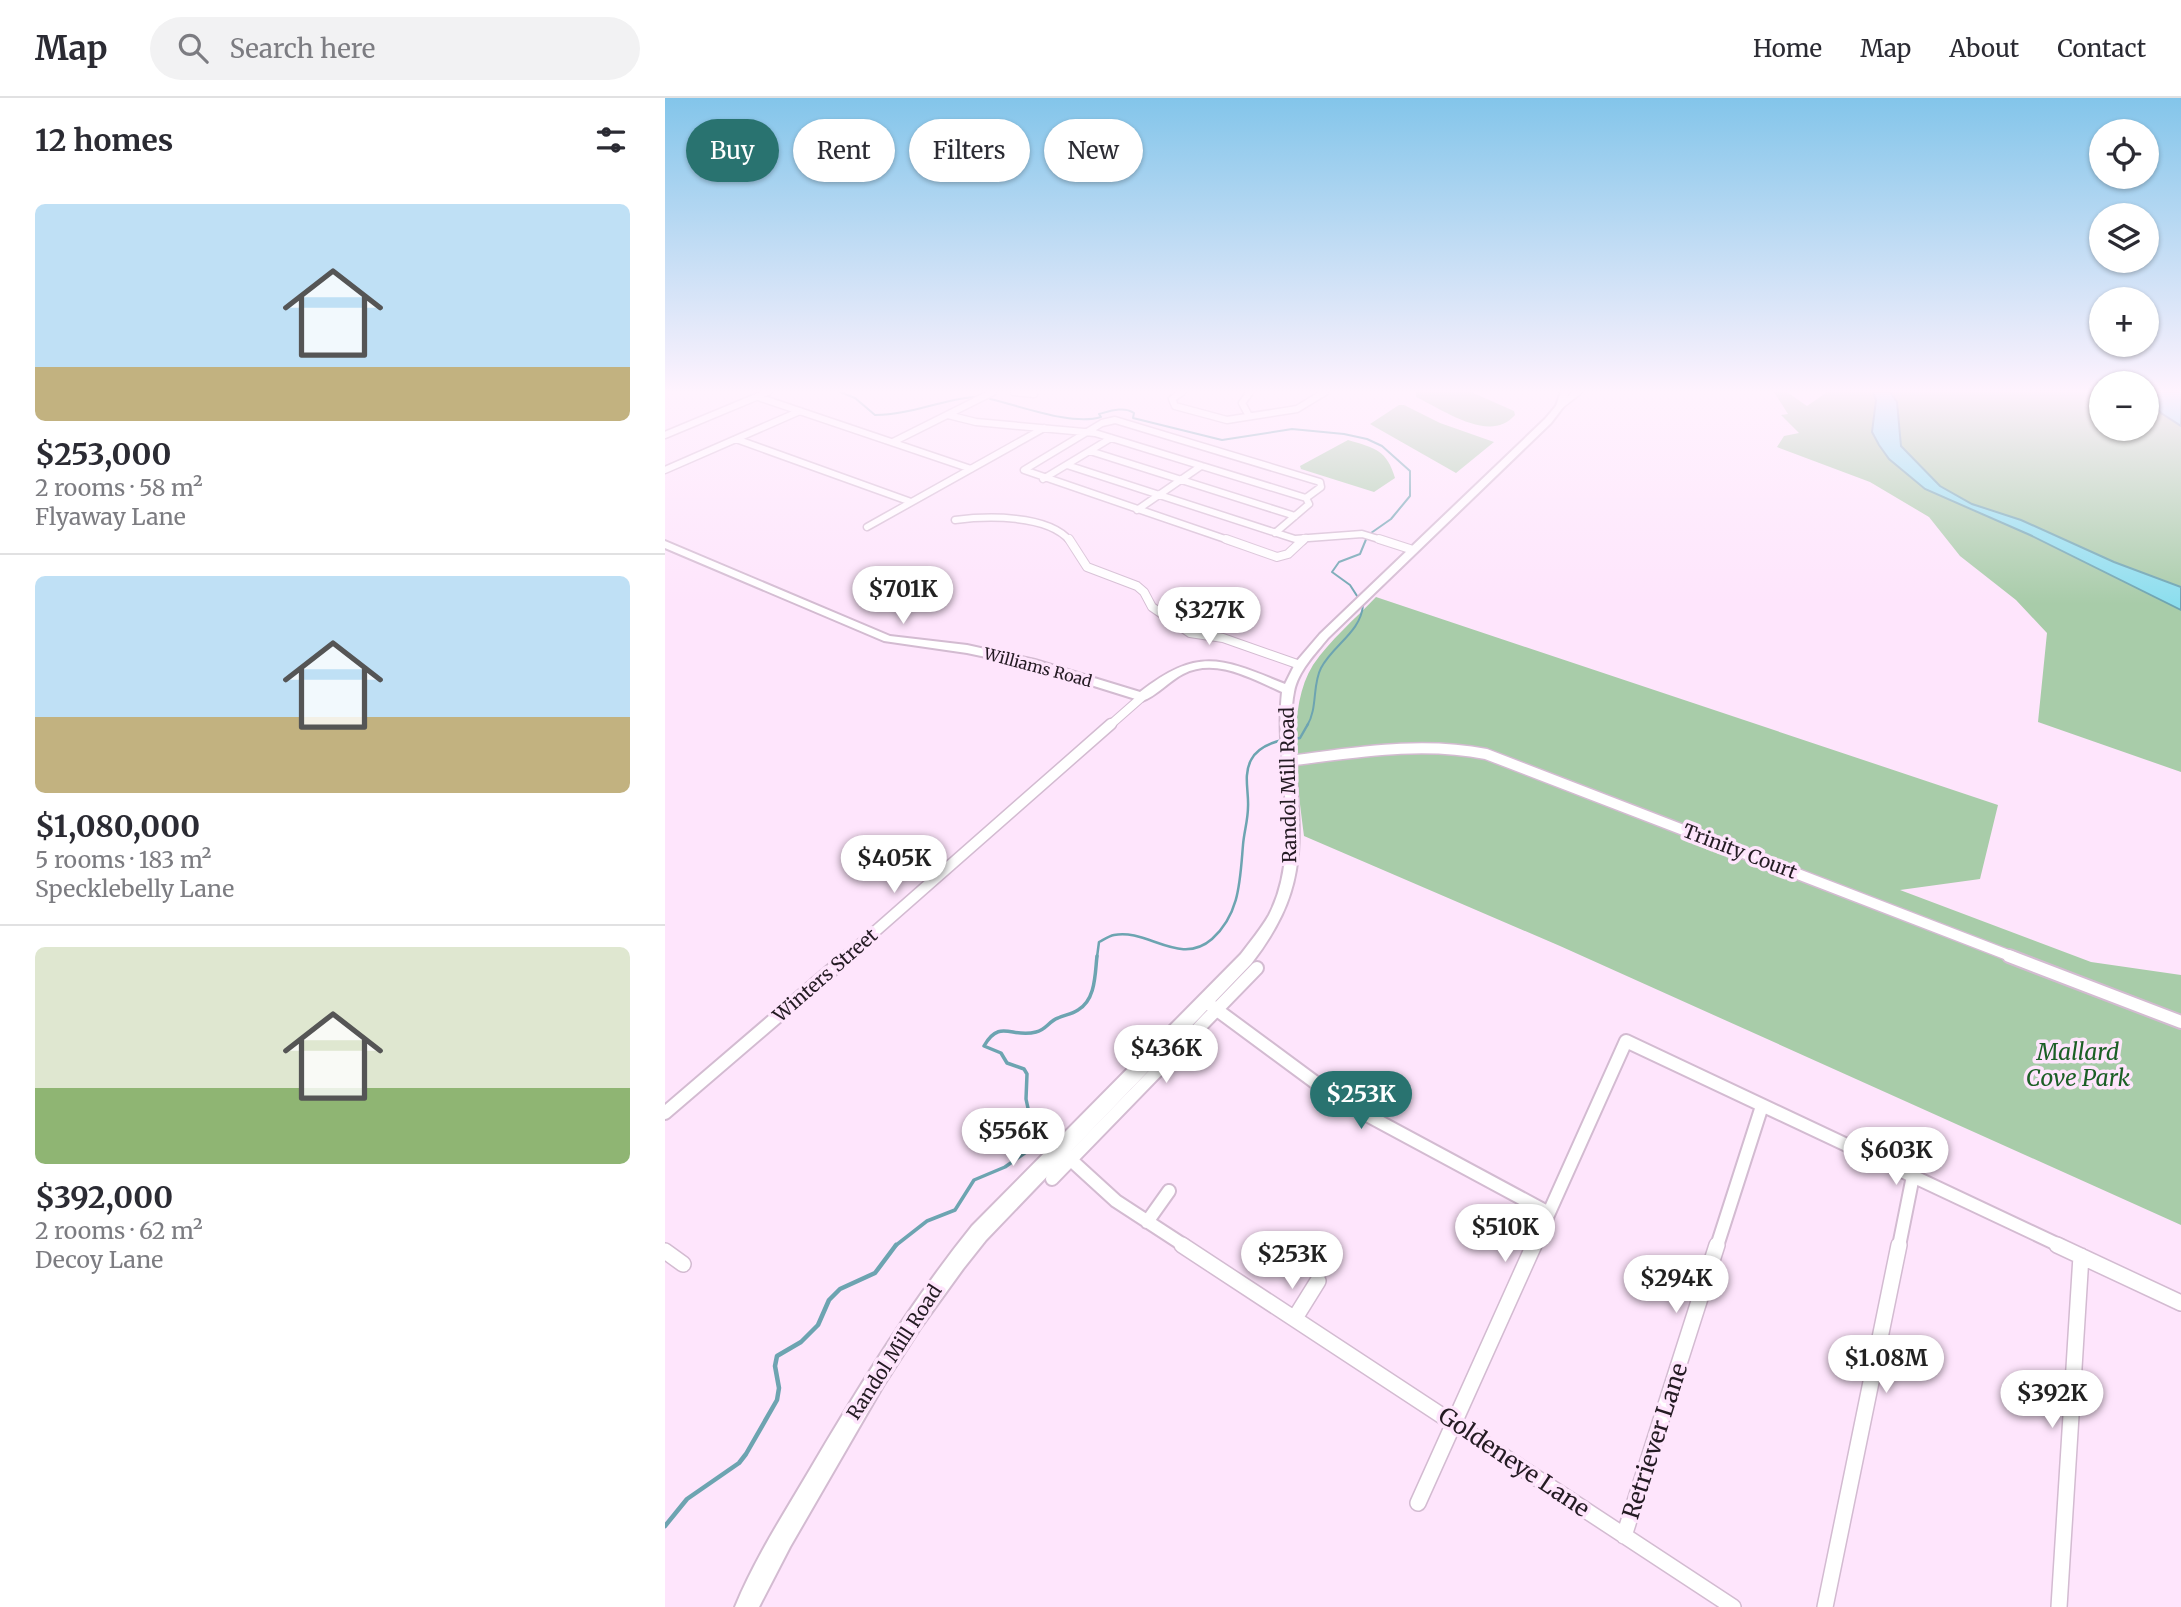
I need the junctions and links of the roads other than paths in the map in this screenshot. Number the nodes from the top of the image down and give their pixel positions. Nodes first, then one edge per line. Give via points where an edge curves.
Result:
1 (682, 462) edge
2 (801, 462) edge
3 (952, 462) edge
4 (983, 462) edge
5 (1036, 462) edge
6 (1071, 462) edge
7 (1126, 462) edge
8 (1189, 462) edge
9 (1255, 462) edge
10 (1505, 462) edge
11 (1067, 465) junction
12 (1201, 466) junction
13 (971, 469) junction
14 (665, 470) edge
15 (1043, 478) junction
16 (1181, 480) junction
17 (1159, 495) junction
18 (1306, 498) junction
19 (911, 502) junction
20 (1137, 510) junction
21 (1295, 516) junction
22 (955, 520) dead end
23 (867, 527) dead end
24 (1275, 533) junction
25 (1306, 538) junction
26 (665, 544) edge
27 (1413, 550) junction
28 (1300, 665) junction
29 (1288, 690) junction
30 (1142, 697) junction
31 (1286, 748) junction
32 (1257, 968) dead end
33 (1211, 1005) junction
34 (2181, 1022) edge
35 (1762, 1106) junction
36 (665, 1113) edge
37 (1065, 1154) junction
38 (1913, 1176) junction
39 (1052, 1179) dead end
40 (1169, 1191) dead end
41 (1547, 1212) junction
42 (1147, 1222) junction
43 (665, 1251) edge
44 (2081, 1256) junction
45 (683, 1264) dead end
46 (1318, 1281) dead end
47 (2181, 1303) edge
48 (1295, 1318) junction
49 (1454, 1421) junction
50 (1418, 1503) dead end
51 (1624, 1536) junction
52 (747, 1607) edge
53 (1733, 1607) edge
54 (1825, 1607) edge
55 (2059, 1607) edge

1 - 14 street
2 - 19 street
3 - 13 street
4 - 13 street
5 - 15 street via 1024,470
6 - 11 street
7 - 16 street
8 - 12 street
9 - 18 street via 1320,482 1321,487
10 - 27 main road, Randol Mill Road
11 - 15 street
11 - 17 street
12 - 16 street
12 - 18 street
13 - 19 street
15 - 20 street
16 - 17 street
16 - 21 street
17 - 20 street
17 - 24 street
18 - 21 street via 1309,504
19 - 23 street
20 - 25 street via 1277,557 1289,554
21 - 24 street
22 - 28 street via 1010,519 1056,529 1068,538 1087,568 1137,586 1152,607 1190,633 1223,638
24 - 25 street
25 - 27 street via 1362,534
26 - 30 main road, Williams Road via 888,639 1035,664
27 - 28 main road, Randol Mill Road
28 - 29 main road, Randol Mill Road
29 - 30 main road via 1232,668 1202,662 1172,673
29 - 31 main road, Randol Mill Road
30 - 36 street, Winters Street
31 - 33 main road, Randol Mill Road via 1291,854 1283,899 1267,932
31 - 34 street, Trinity Court via 1438,747 1486,754
32 - 33 street, Randol Mill Road
33 - 37 main road, Randol Mill Road
33 - 41 street via 1339,1100
35 - 38 street
35 - 41 street via 1626,1041
35 - 51 street, Retriever Lane
37 - 39 street, Randol Mill Road
37 - 42 street, Goldeneye Lane
37 - 52 main road, Randol Mill Road via 979,1233 907,1326
38 - 44 street
38 - 54 street
40 - 42 street
41 - 49 street
42 - 48 street, Goldeneye Lane
43 - 45 street
44 - 47 street
44 - 55 street
46 - 48 street
48 - 49 street, Goldeneye Lane
49 - 50 street
49 - 51 street, Goldeneye Lane
51 - 53 street, Goldeneye Lane

